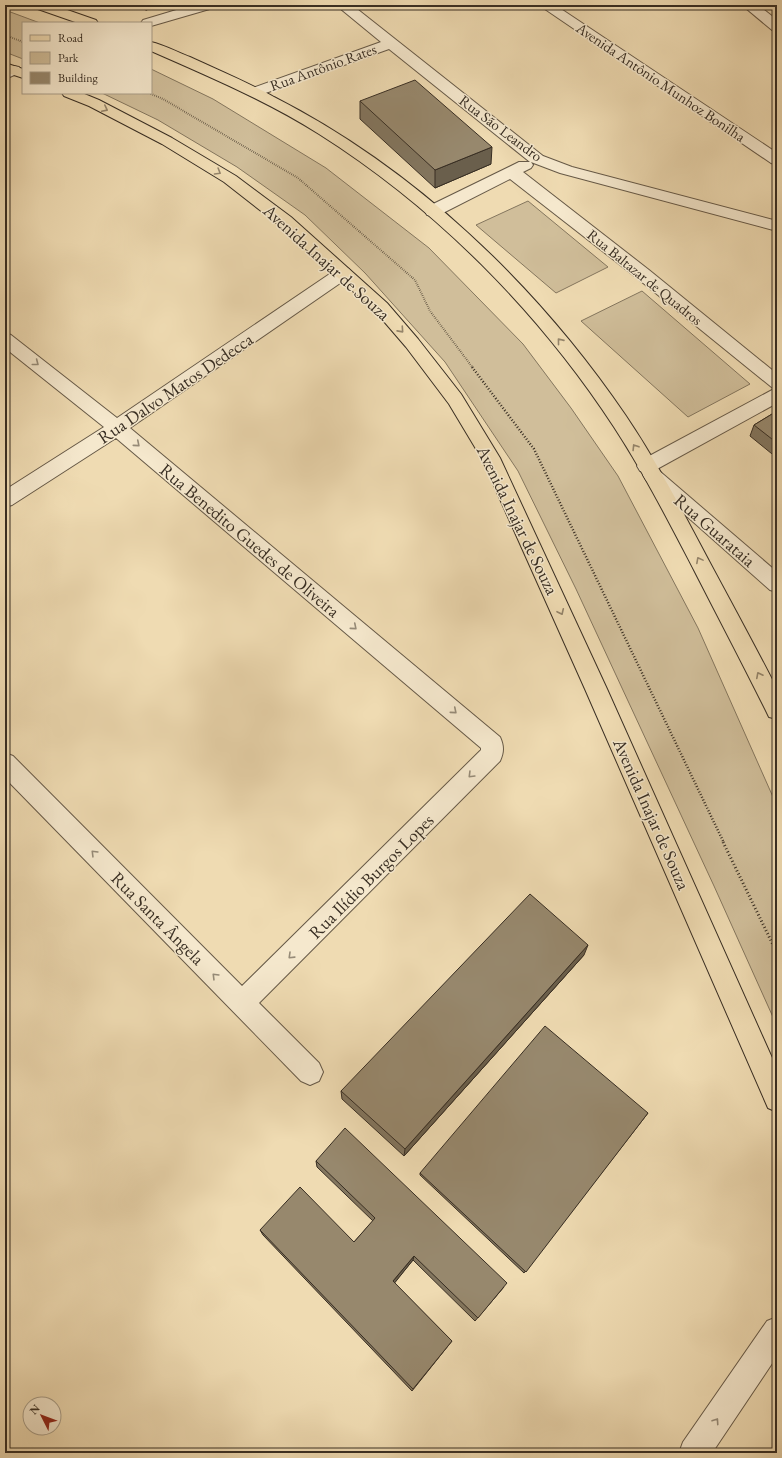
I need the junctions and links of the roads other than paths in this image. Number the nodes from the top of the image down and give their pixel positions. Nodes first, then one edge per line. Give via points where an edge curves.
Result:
1 (40, 5) edge
2 (208, 5) edge
3 (343, 5) edge
4 (546, 5) edge
5 (749, 5) edge
6 (88, 22) edge
7 (151, 22) edge
8 (777, 27) edge
9 (391, 43) junction
10 (152, 46) edge
11 (255, 92) junction
12 (72, 94) edge
13 (537, 159) junction
14 (777, 160) edge
15 (512, 172) junction
16 (433, 211) junction
17 (777, 226) edge
18 (343, 273) junction
19 (5, 339) edge
20 (777, 384) edge
21 (777, 395) edge
22 (117, 428) junction
23 (650, 471) junction
24 (5, 500) edge
25 (777, 584) edge
26 (777, 710) edge
27 (492, 744) joint
28 (5, 763) edge
29 (242, 1003) junction
30 (310, 1072) dead end
31 (777, 1099) edge
32 (777, 1331) edge
33 (694, 1453) edge

1 - 6 main road
2 - 7 street
3 - 9 street, Rua São Leandro
4 - 14 street, Avenida Antônio Munhoz Bonilha
5 - 8 street
9 - 11 street, Rua Antônio Rates
9 - 13 street, Rua São Leandro
10 - 11 main road
11 - 16 main road via 337,139 383,170
12 -> 18 main road, Avenida Inajar de Souza via 167,141 230,179 285,221
13 - 15 street
13 - 17 street, Rua São Leandro via 566,170
15 - 16 street
15 - 20 street, Rua Baltazar de Quadros via 643,274
23 -> 16 main road via 609,406 560,339 497,271
18 - 22 street, Rua Dalvo Matos Dedecca
18 -> 31 main road, Avenida Inajar de Souza via 381,307 412,343 455,399 491,458
19 -> 22 street, Rua Benedito Guedes de Oliveira
21 - 23 street
22 - 24 street, Rua Dalvo Matos Dedecca
22 -> 27 street, Rua Benedito Guedes de Oliveira
23 - 25 street, Rua Guarataia
26 -> 23 main road
27 -> 29 street, Rua Ilídio Burgos Lopes via 492,754
29 -> 28 street, Rua Santa Ângela
29 - 30 street, Rua Santa Ângela
33 -> 32 street

